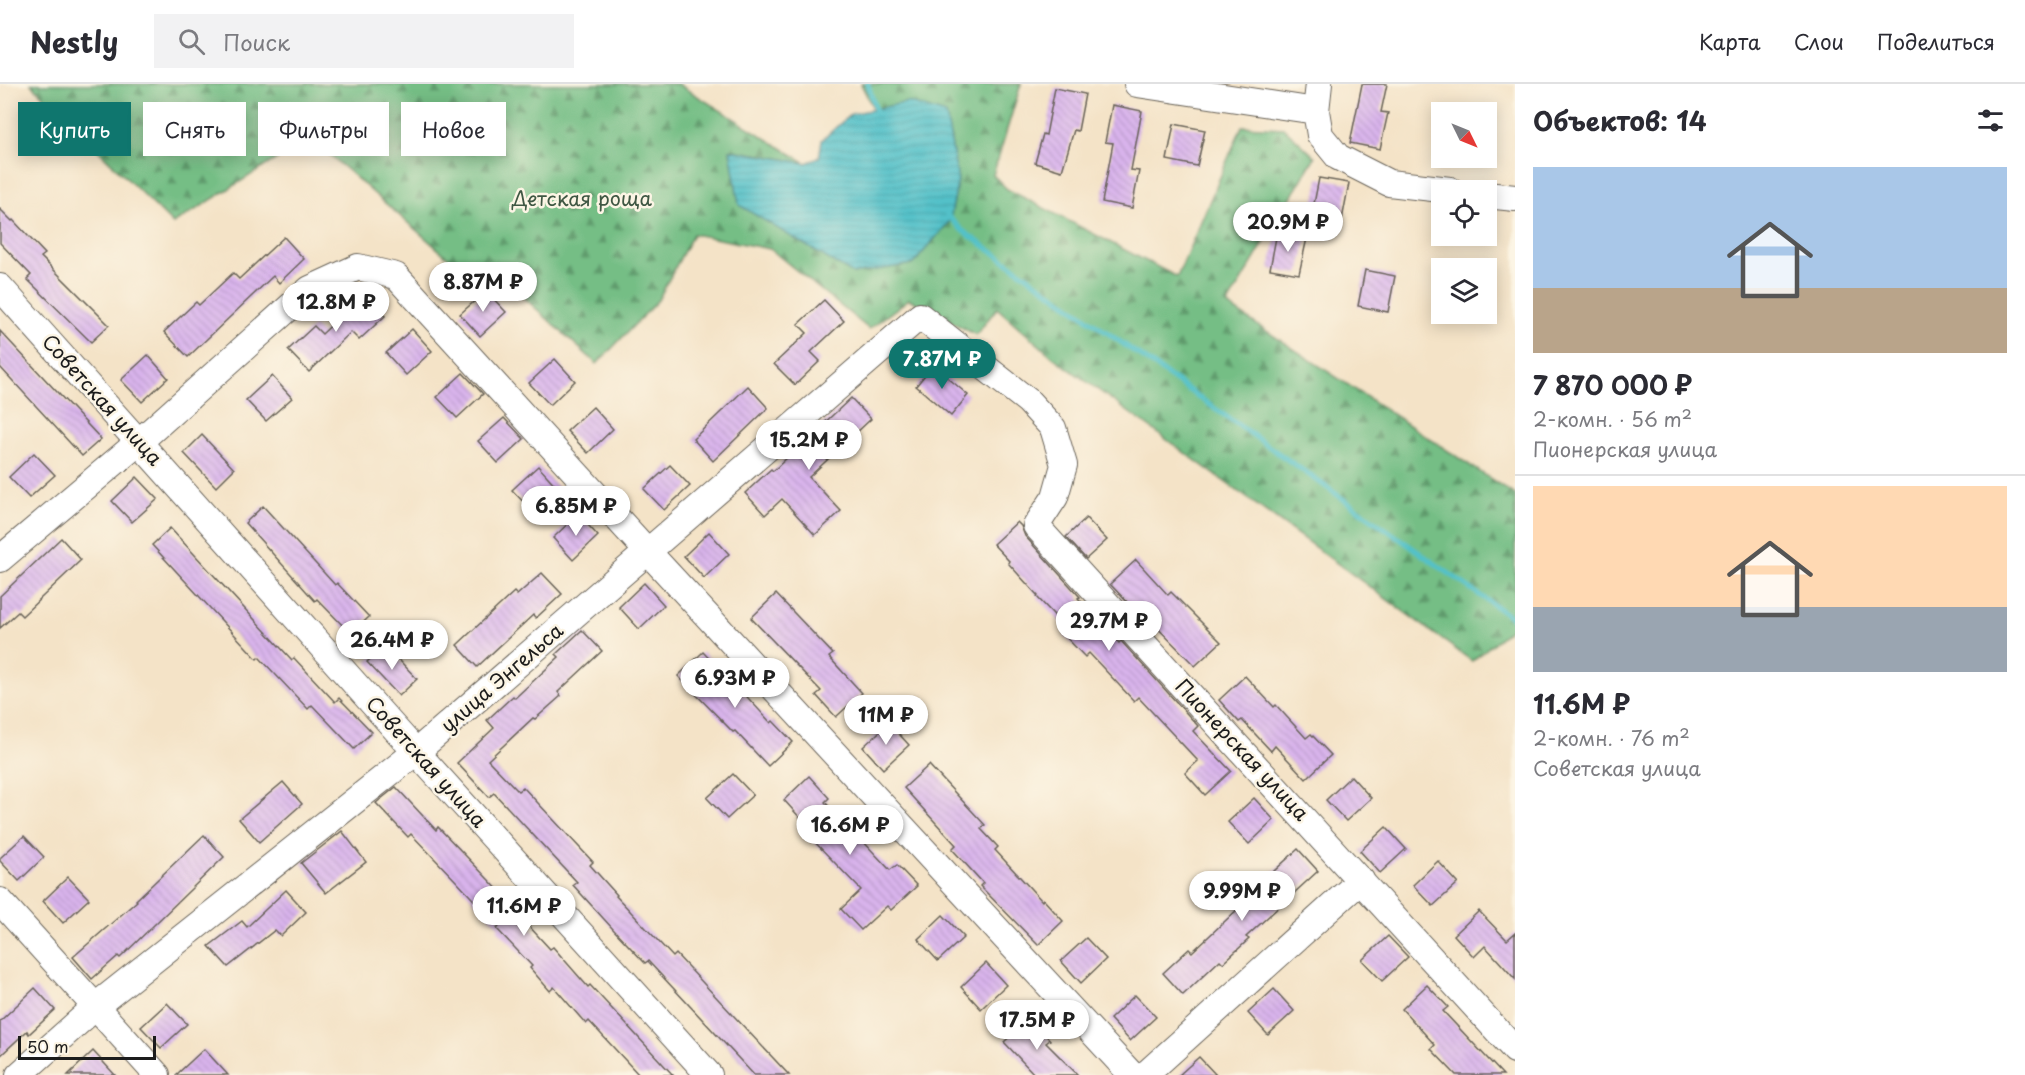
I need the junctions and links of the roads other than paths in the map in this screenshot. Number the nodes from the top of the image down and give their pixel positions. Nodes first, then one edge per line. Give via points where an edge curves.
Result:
1 (1137, 84) edge
2 (1319, 84) edge
3 (1316, 111) junction
4 (1431, 188) edge
5 (1497, 196) edge
6 (1515, 198) edge
7 (0, 287) edge
8 (920, 316) joint
9 (140, 441) junction
10 (647, 551) junction
11 (0, 559) edge
12 (416, 752) junction
13 (1360, 880) junction
14 (0, 901) edge
15 (95, 1007) junction
16 (1515, 1050) edge
17 (19, 1075) edge
18 (157, 1075) edge
19 (709, 1075) edge
20 (1132, 1075) edge
21 (1145, 1075) edge

1 - 3 street
2 - 3 street
3 - 4 street via 1320,135 1338,157 1389,183
5 - 6 street
7 - 9 street, Советская улица
8 - 10 street, улица Энгельса
8 - 13 street, Пионерская улица via 1028,401 1053,428 1064,465 1055,497 1036,526
9 - 10 street via 310,289 358,267 396,276
9 - 11 street
9 - 12 street, Советская улица
10 - 12 street, улица Энгельса
10 - 20 street
12 - 15 street, улица Энгельса
12 - 19 street, Советская улица
13 - 16 street, Пионерская улица
13 - 21 street
14 - 15 street
15 - 17 street, улица Энгельса
15 - 18 street

